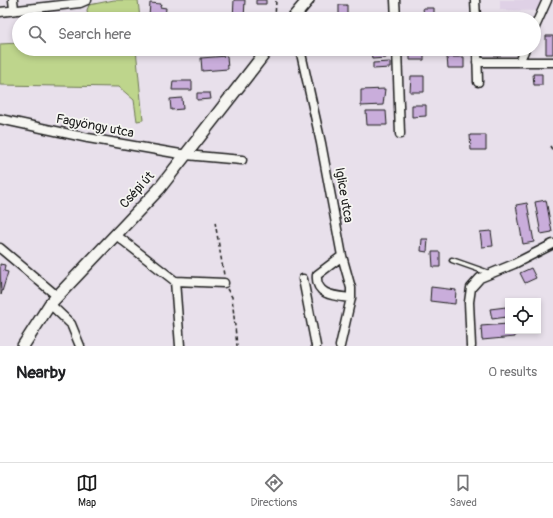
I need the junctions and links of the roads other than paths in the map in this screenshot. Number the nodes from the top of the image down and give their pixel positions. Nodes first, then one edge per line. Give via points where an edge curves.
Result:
1 (13, 0) edge
2 (87, 0) edge
3 (308, 0) edge
4 (395, 0) edge
5 (475, 0) edge
6 (547, 0) edge
7 (14, 9) junction
8 (0, 12) edge
9 (298, 12) edge
10 (396, 12) edge
11 (476, 12) edge
12 (541, 13) edge
13 (263, 56) edge
14 (302, 56) edge
15 (397, 56) edge
16 (477, 56) edge
17 (522, 56) edge
18 (477, 62) junction
19 (519, 62) junction
20 (553, 62) edge
21 (478, 82) dead end
22 (0, 119) edge
23 (400, 134) dead end
24 (186, 155) junction
25 (242, 160) dead end
26 (116, 235) junction
27 (553, 244) edge
28 (0, 248) edge
29 (342, 256) junction
30 (452, 260) dead end
31 (491, 274) junction
32 (303, 279) dead end
33 (175, 281) junction
34 (224, 283) road end
35 (351, 298) junction
36 (53, 300) junction
37 (23, 346) edge
38 (80, 346) edge
39 (180, 346) edge
40 (316, 346) edge
41 (340, 346) edge
42 (471, 346) edge

1 - 7 street
2 - 7 street via 80,3
3 - 9 street
4 - 10 street
5 - 11 street
6 - 12 street
7 - 8 street
13 - 24 street, Csépi út
14 - 29 street, Iglice utca via 332,195
15 - 23 street
16 - 18 street
17 - 19 street
18 - 19 street
18 - 21 street
19 - 20 street
22 - 24 street, Fagyöngy utca
24 - 25 street, Fagyöngy utca
24 - 26 street, Csépi út
26 - 33 street
26 - 36 street, Csépi út
27 - 31 street
28 - 36 street
29 - 35 street, Iglice utca via 351,288
29 - 35 street via 317,275 317,279 326,294
30 - 31 lane
31 - 42 street via 480,278 471,288
32 - 40 street
33 - 34 street
33 - 39 street
35 - 41 street, Iglice utca
36 - 37 street, Csépi út
36 - 38 street via 71,324

